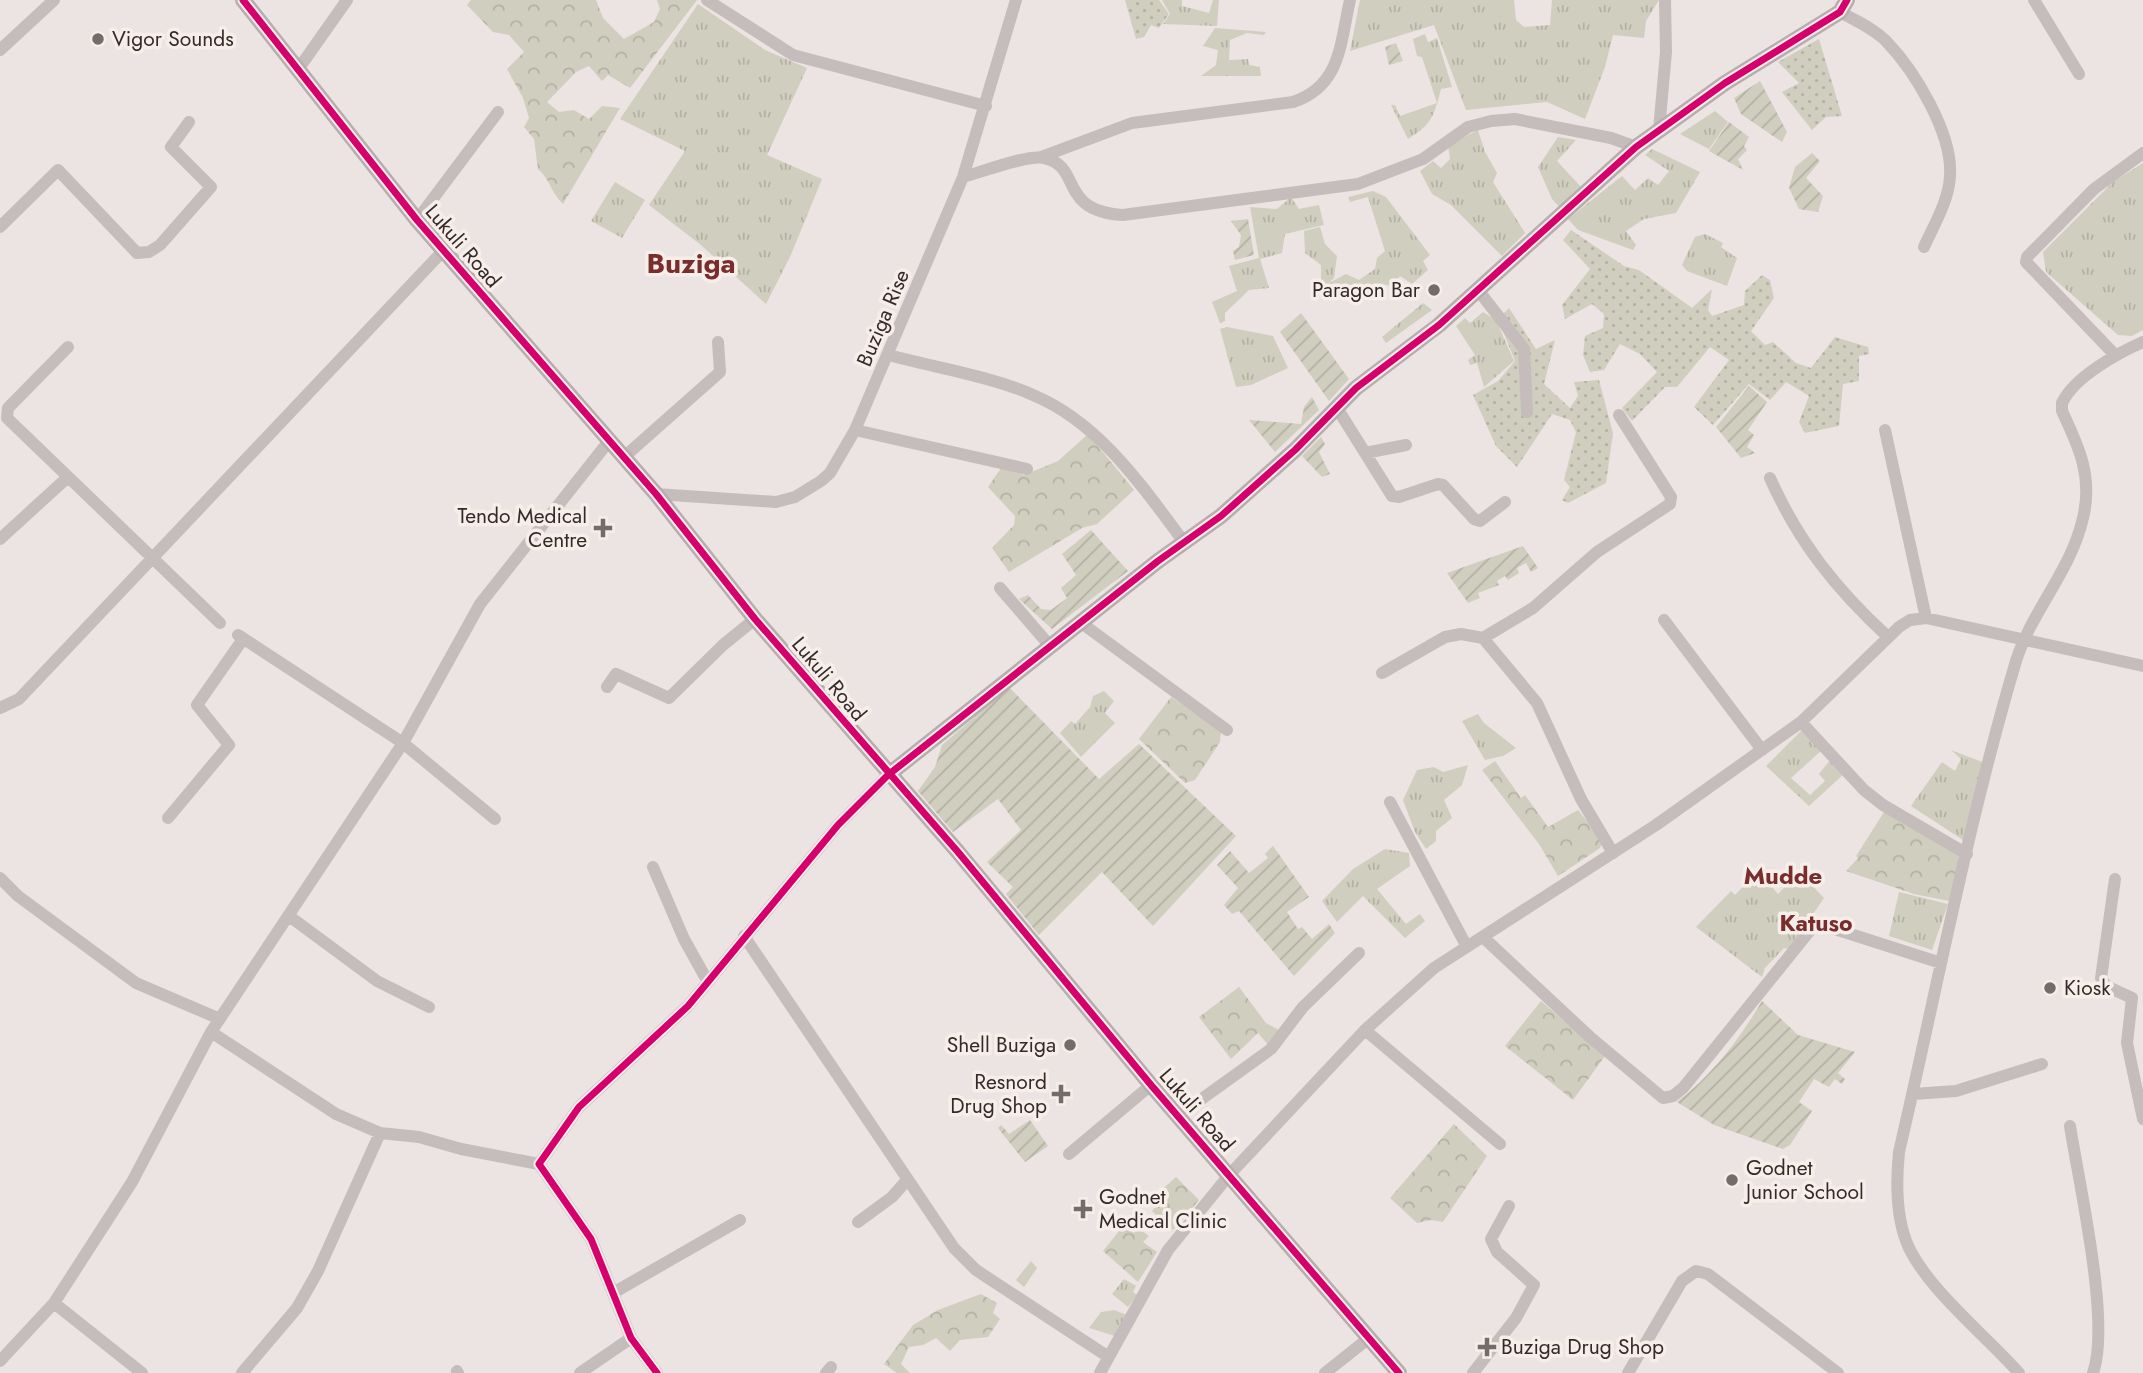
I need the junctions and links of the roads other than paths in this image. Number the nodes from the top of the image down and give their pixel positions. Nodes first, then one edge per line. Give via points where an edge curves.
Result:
1 (54, 0) edge
2 (243, 0) edge
3 (347, 0) edge
4 (707, 0) edge
5 (1016, 0) edge
6 (1350, 0) edge
7 (1665, 0) edge
8 (2034, 0) edge
9 (1844, 6) edge
10 (0, 50) edge
11 (297, 71) junction
12 (2079, 74) dead end
13 (986, 107) junction
14 (498, 112) dead end
15 (189, 122) dead end
16 (1659, 130) junction
17 (1636, 147) junction
18 (2143, 153) edge
19 (1041, 157) junction
20 (964, 177) junction
21 (417, 220) junction
22 (0, 227) edge
23 (1924, 247) dead end
24 (443, 251) junction
25 (1478, 290) junction
26 (718, 342) dead end
27 (2143, 342) edge
28 (68, 347) dead end
29 (889, 355) junction
30 (2115, 355) junction
31 (1336, 408) junction
32 (1527, 412) dead end
33 (1619, 415) dead end
34 (855, 430) junction
35 (1885, 430) dead end
36 (609, 441) junction
37 (1406, 445) dead end
38 (1365, 453) junction
39 (624, 457) junction
40 (1027, 470) dead end
41 (68, 477) junction
42 (1770, 478) dead end
43 (656, 495) junction
44 (1505, 502) dead end
45 (0, 539) edge
46 (1184, 542) junction
47 (152, 557) junction
48 (1000, 588) dead end
49 (1926, 618) junction
50 (755, 619) junction
51 (1664, 620) dead end
52 (1080, 622) junction
53 (220, 623) dead end
54 (1888, 637) junction
55 (1483, 638) junction
56 (2023, 638) junction
57 (1050, 646) junction
58 (2143, 666) edge
59 (1382, 673) dead end
60 (607, 687) dead end
61 (0, 708) edge
62 (1801, 722) junction
63 (1227, 730) dead end
64 (403, 743) junction
65 (1762, 750) junction
66 (888, 775) junction
67 (1390, 802) dead end
68 (169, 818) dead end
69 (495, 819) dead end
70 (1613, 853) junction
71 (1967, 854) junction
72 (653, 867) dead end
73 (0, 878) edge
74 (2115, 879) dead end
75 (289, 916) junction
76 (744, 936) junction
77 (1484, 938) junction
78 (1467, 947) junction
79 (1359, 953) dead end
80 (1941, 963) junction
81 (708, 982) junction
82 (429, 1007) dead end
83 (220, 1019) junction
84 (1365, 1030) junction
85 (211, 1032) junction
86 (2042, 1064) dead end
87 (1151, 1085) junction
88 (1913, 1094) junction
89 (1178, 1116) junction
90 (2143, 1118) edge
91 (2070, 1126) dead end
92 (380, 1133) junction
93 (1500, 1144) dead end
94 (1069, 1154) dead end
95 (539, 1164) junction
96 (1230, 1174) junction
97 (907, 1180) junction
98 (1510, 1206) dead end
99 (740, 1220) dead end
100 (858, 1222) dead end
101 (613, 1293) junction
102 (54, 1303) junction
103 (631, 1338) junction
104 (1369, 1338) junction
105 (1107, 1356) junction
106 (0, 1361) edge
107 (142, 1373) edge
108 (242, 1373) edge
109 (580, 1373) edge
110 (657, 1373) edge
111 (1100, 1373) edge
112 (1325, 1373) edge
113 (1399, 1373) edge
114 (1473, 1373) edge
115 (1628, 1373) edge
116 (1838, 1373) edge
117 (2019, 1373) edge
118 (2094, 1373) edge

1 - 10 street
2 - 11 street, Lukuli Road
3 - 11 street
4 - 13 street via 793,55
5 - 13 street, Buziga Rise
6 - 19 street via 1329,80 1309,97 1132,122
7 - 16 street
8 - 12 street
9 - 16 street
9 - 23 street via 1905,64 1947,143 1950,179
11 - 21 street, Lukuli Road
13 - 20 street, Buziga Rise
14 - 21 street
15 - 22 street via 171,147 211,187 154,250 137,253 62,171 53,174
16 - 17 street
17 - 19 street via 1515,119 1491,121 1468,127 1423,159 1358,184 1123,215 1092,210 1057,163
17 - 25 street
18 - 30 street via 2094,189 2026,262
19 - 20 street
20 - 29 street, Buziga Rise
21 - 24 street, Lukuli Road
24 - 36 street, Lukuli Road
24 - 47 street
25 - 31 street
25 - 32 street via 1524,349
26 - 39 street via 720,372
27 - 30 street
28 - 41 street via 6,411 7,418
29 - 34 street, Buziga Rise
29 - 46 street via 1031,393 1073,416 1111,450
30 - 56 street via 2062,403 2085,462 2084,516 2070,558
31 - 38 street
31 - 46 street via 1295,450
33 - 55 street via 1671,497 1670,504 1597,552 1533,608
34 - 40 street
34 - 43 street, Buziga Rise via 830,473 795,497 776,502
35 - 49 street
36 - 39 street, Lukuli Road
36 - 64 street via 480,604
37 - 38 street
38 - 44 street via 1392,496 1443,485 1480,521
39 - 43 street, Lukuli Road
41 - 45 street
41 - 47 street
42 - 54 street via 1814,558 1847,599
43 - 50 street, Lukuli Road
46 - 52 street
47 - 53 street
47 - 61 street via 19,699
48 - 57 street
49 - 54 street via 1910,620
49 - 56 street
50 - 60 street via 669,698 616,674
50 - 66 street, Lukuli Road
51 - 65 street
52 - 57 street
52 - 63 street
54 - 62 street
55 - 59 street via 1446,637
55 - 70 street via 1536,703 1581,799
56 - 58 street
56 - 71 street
57 - 66 street
62 - 65 street
62 - 71 street via 1873,798
64 - 68 street via 241,637 197,705 229,745
64 - 69 street
64 - 75 street
65 - 70 street
66 - 76 street via 838,825
66 - 87 street, Lukuli Road via 958,852
67 - 78 street
70 - 77 street
71 - 80 street
72 - 81 street
73 - 83 street via 136,983
74 - 90 street via 2101,978 2102,984 2132,998 2127,1043
75 - 82 street via 377,981
75 - 83 street
76 - 81 street
76 - 97 street
77 - 78 street
77 - 80 street via 1663,1098 1683,1088 1816,923
78 - 84 street via 1434,968
79 - 89 street via 1304,1007 1270,1049
80 - 88 street
81 - 95 street via 579,1107
83 - 85 street
84 - 93 street
84 - 96 street
85 - 92 street via 336,1114
85 - 102 street via 132,1182
86 - 88 street via 1956,1091
87 - 89 street, Lukuli Road
87 - 94 street
88 - 117 street via 1896,1181 1908,1246 1923,1269
89 - 96 street, Lukuli Road
91 - 118 street via 2100,1344
92 - 95 street via 419,1137
92 - 108 street via 297,1308
95 - 101 street via 591,1239
96 - 104 street, Lukuli Road
96 - 105 street via 1168,1250
97 - 100 street
97 - 105 street via 954,1248 976,1270
98 - 114 street via 1491,1240 1497,1252 1534,1285 1516,1318
99 - 101 street
101 - 103 street
102 - 106 street
102 - 107 street
103 - 109 street
103 - 110 street
104 - 112 street
104 - 113 street, Lukuli Road
105 - 111 street
115 - 116 street via 1682,1282 1696,1271 1707,1274

